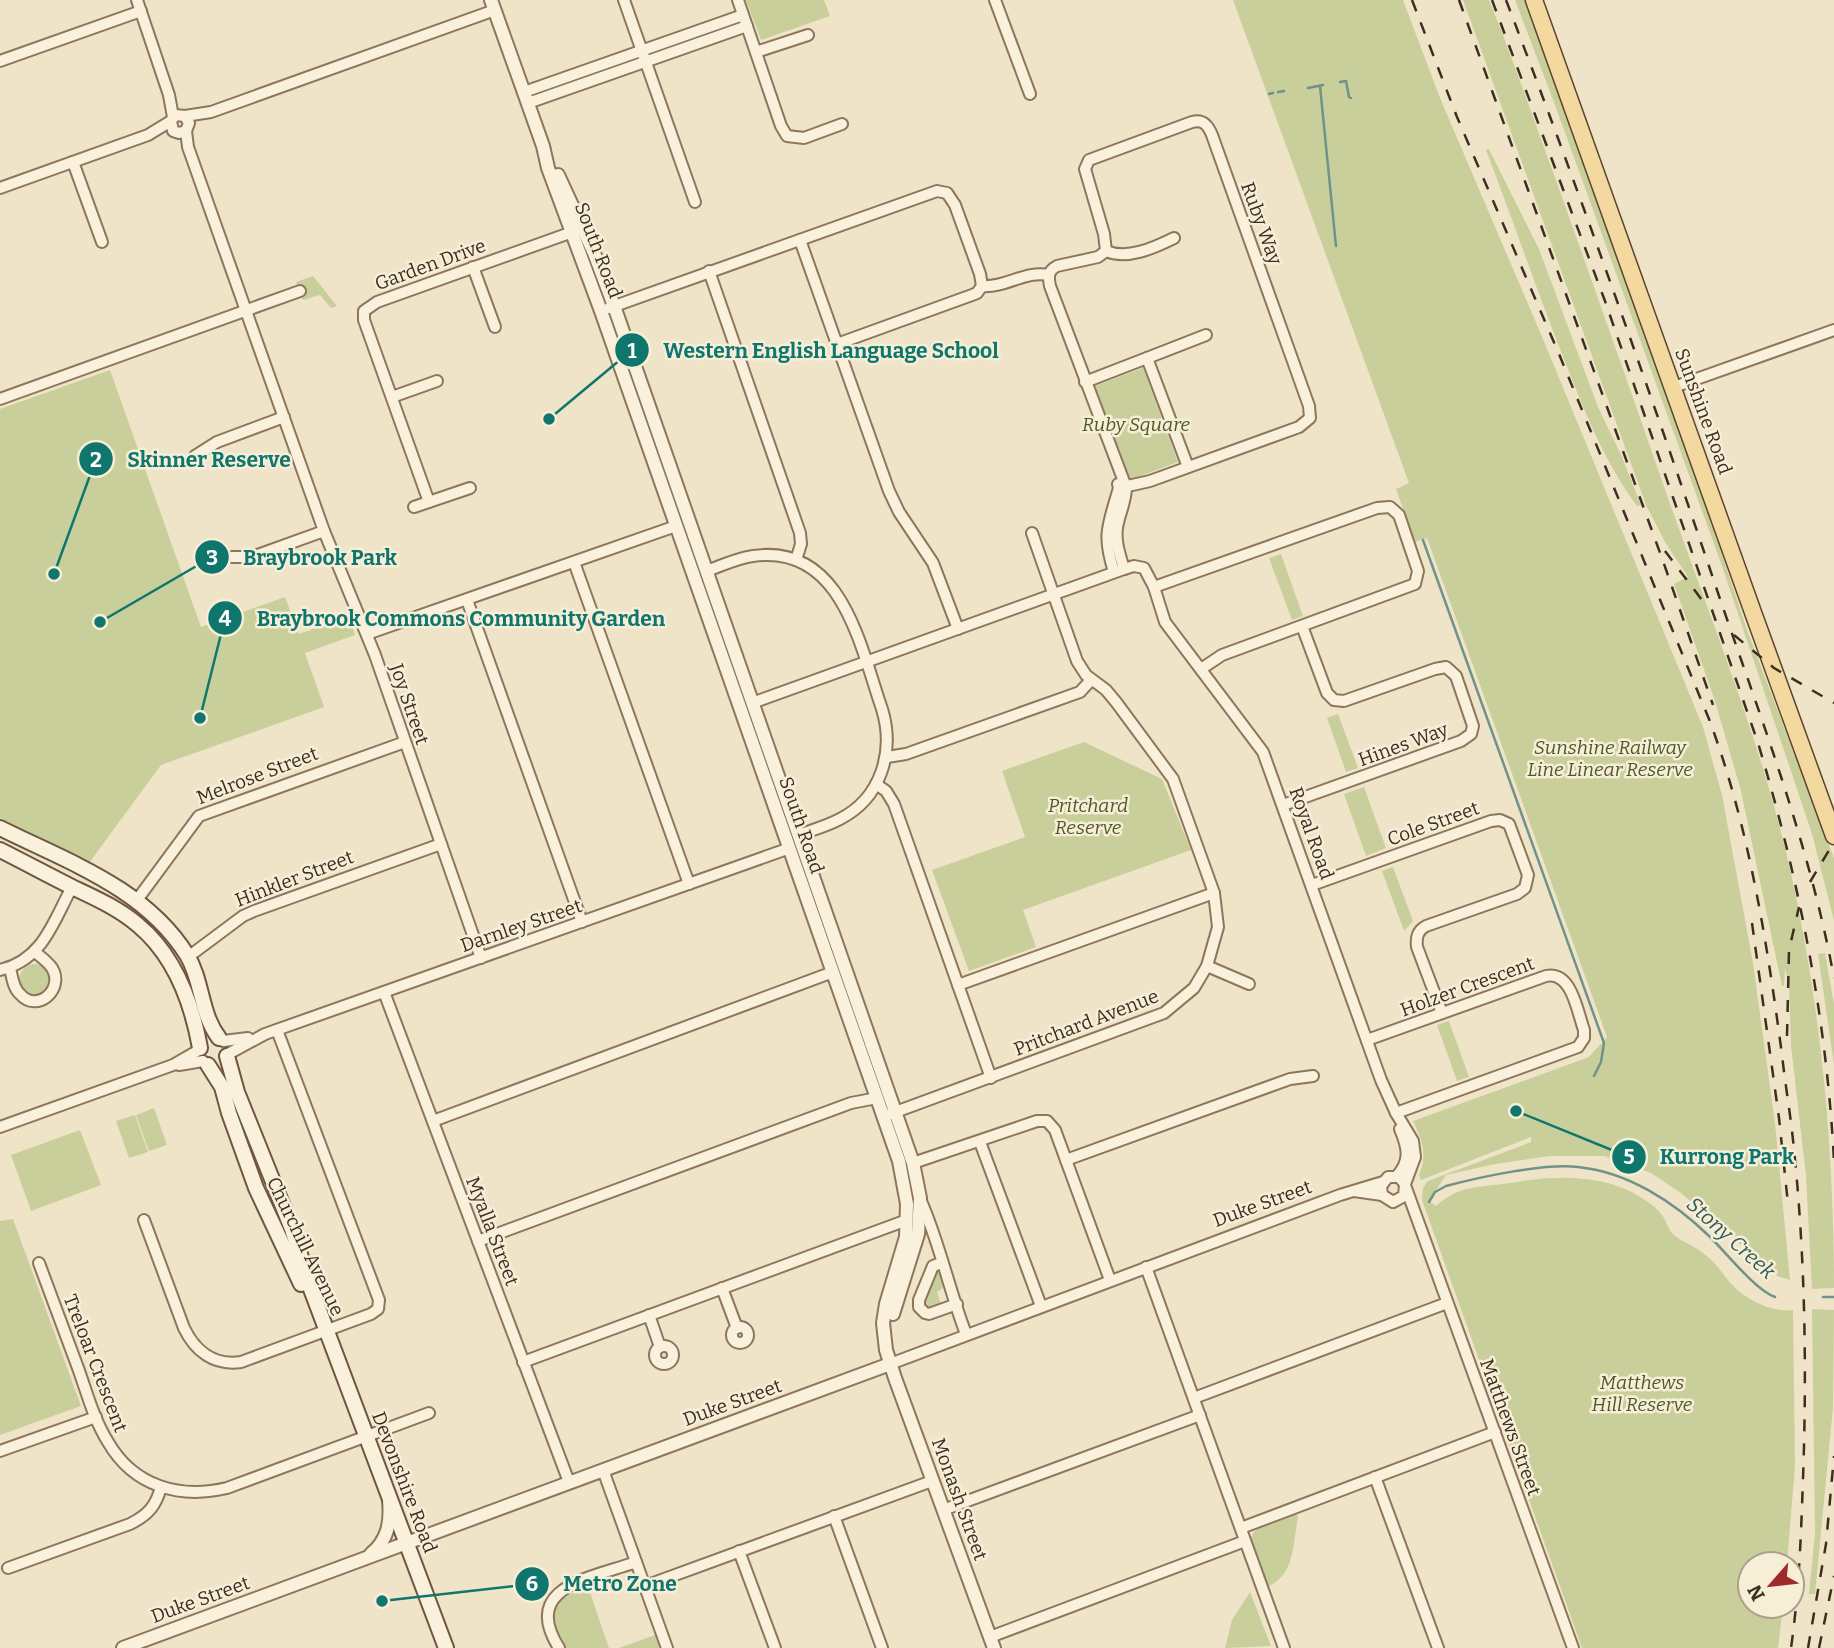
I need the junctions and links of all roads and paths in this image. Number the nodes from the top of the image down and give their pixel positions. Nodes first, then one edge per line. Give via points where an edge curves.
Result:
1 (624, 0) edge
2 (738, 0) edge
3 (995, 0) edge
4 (1534, 0) edge
5 (493, 5) edge
6 (139, 6) edge
7 (743, 15) junction
8 (747, 26) junction
9 (808, 35) dead end
10 (756, 52) junction
11 (643, 56) junction
12 (0, 61) edge
13 (1030, 94) dead end
14 (526, 98) junction
15 (180, 124) junction
16 (842, 124) dead end
17 (73, 162) junction
18 (0, 188) edge
19 (695, 202) dead end
20 (577, 230) junction
21 (1174, 238) dead end
22 (800, 240) junction
23 (102, 242) dead end
24 (1106, 251) junction
25 (473, 267) junction
26 (709, 271) junction
27 (1049, 275) junction
28 (982, 286) junction
29 (300, 292) dead end
30 (608, 308) junction
31 (247, 311) junction
32 (495, 327) dead end
33 (1834, 330) edge
34 (1206, 335) dead end
35 (837, 344) junction
36 (1147, 358) junction
37 (437, 381) dead end
38 (1086, 382) junction
39 (1674, 387) junction
40 (392, 397) junction
41 (0, 398) edge
42 (284, 417) junction
43 (195, 456) dead end
44 (1188, 467) junction
45 (470, 488) dead end
46 (1122, 488) junction
47 (429, 502) junction
48 (414, 507) dead end
49 (683, 523) junction
50 (324, 531) junction
51 (1032, 533) dead end
52 (232, 557) dead end
53 (796, 560) junction
54 (574, 562) junction
55 (1119, 570) junction
56 (706, 571) junction
57 (1154, 587) junction
58 (1053, 595) junction
59 (467, 600) junction
60 (1302, 626) junction
61 (958, 629) junction
62 (367, 634) junction
63 (865, 662) junction
64 (1202, 669) junction
65 (1091, 680) junction
66 (747, 706) junction
67 (405, 742) junction
68 (887, 757) junction
69 (876, 784) junction
70 (1283, 805) junction
71 (0, 828) edge
72 (799, 835) junction
73 (1834, 836) edge
74 (441, 844) junction
75 (790, 848) junction
76 (0, 850) edge
77 (78, 867) junction
78 (689, 884) junction
79 (1312, 886) junction
80 (72, 887) junction
81 (1214, 893) junction
82 (137, 900) junction
83 (126, 916) junction
84 (582, 922) junction
85 (35, 952) junction
86 (188, 957) junction
87 (481, 958) junction
88 (1208, 966) junction
89 (172, 967) junction
90 (5, 969) edge
91 (833, 972) junction
92 (1249, 984) dead end
93 (958, 985) junction
94 (384, 992) junction
95 (1441, 1013) junction
96 (276, 1030) junction
97 (1367, 1040) junction
98 (224, 1047) junction
99 (202, 1056) junction
100 (1313, 1076) dead end
101 (991, 1077) junction
102 (873, 1085) junction
103 (877, 1098) junction
104 (851, 1103) junction
105 (1396, 1113) junction
106 (890, 1114) junction
107 (433, 1121) junction
108 (0, 1127) edge
109 (980, 1142) junction
110 (1066, 1160) junction
111 (913, 1163) junction
112 (1383, 1182) junction
113 (1402, 1183) junction
114 (1354, 1191) junction
115 (1382, 1195) junction
116 (920, 1198) junction
117 (1397, 1201) junction
118 (1416, 1218) junction
119 (145, 1220) dead end
120 (907, 1220) junction
121 (478, 1241) junction
122 (40, 1263) dead end
123 (941, 1263) junction
124 (1146, 1266) junction
125 (1110, 1280) junction
126 (722, 1288) junction
127 (1447, 1303) junction
128 (957, 1304) junction
129 (1041, 1306) junction
130 (649, 1315) junction
131 (737, 1328) dead end
132 (326, 1331) junction
133 (966, 1334) junction
134 (660, 1347) dead end
135 (523, 1362) junction
136 (890, 1364) junction
137 (1194, 1398) junction
138 (429, 1413) dead end
139 (1200, 1415) junction
140 (96, 1417) junction
141 (1495, 1432) junction
142 (366, 1437) junction
143 (0, 1451) edge
144 (603, 1470) junction
145 (1375, 1477) junction
146 (932, 1481) junction
147 (569, 1482) junction
148 (161, 1487) junction
149 (388, 1494) junction
150 (943, 1510) junction
151 (834, 1516) junction
152 (1241, 1528) junction
153 (1245, 1542) junction
154 (407, 1543) junction
155 (739, 1551) junction
156 (368, 1556) junction
157 (636, 1562) junction
158 (8, 1568) dead end
159 (645, 1586) junction
160 (992, 1642) edge
161 (122, 1648) edge
162 (446, 1648) edge
163 (559, 1648) edge
164 (667, 1648) edge
165 (775, 1648) edge
166 (882, 1648) edge
167 (1284, 1648) edge
168 (1438, 1648) edge
169 (1573, 1648) edge

1 - 11 street
2 - 7 street
3 - 13 street
4 - 39 main road, Sunshine Road
5 - 14 street, South Road
5 - 15 street
6 - 12 street
6 - 15 street, Joy Street
7 - 8 street
7 - 11 street
8 - 10 street
8 - 11 street
9 - 10 street
10 - 16 street via 787,136 804,138
11 - 14 street
11 - 19 street
14 - 20 street, South Road
15 - 17 street
15 - 31 street, Joy Street
17 - 18 street
17 - 23 street
20 - 25 street, Garden Drive
20 - 30 street, South Road
21 - 24 street via 1128,254
22 - 26 street
22 - 28 street via 942,191 951,197
22 - 35 street
24 - 27 street via 1057,266
24 - 44 street, Ruby Way via 1085,169 1089,160 1192,122 1206,124 1310,418 1299,427
25 - 32 street
25 - 40 street, Garden Drive via 364,311
26 - 30 street
26 - 53 street via 800,533
27 - 28 street via 1034,273
27 - 38 street
28 - 35 street via 972,295
29 - 31 street
30 - 49 street, South Road
31 - 41 street
31 - 42 street, Joy Street
33 - 39 street
34 - 36 street
35 - 61 street via 889,491 933,563
36 - 38 street
36 - 44 street
37 - 40 street
38 - 46 street
39 - 73 main road, Sunshine Road
40 - 47 street, Garden Drive
42 - 43 street via 217,442
42 - 50 street, Joy Street
44 - 46 street, Ruby Way
45 - 47 street
46 - 55 street via 1126,498 1112,524
47 - 48 street
49 - 54 street
49 - 56 street, South Road
49 - 66 street, South Road
50 - 52 street via 252,557
50 - 62 street, Joy Street
51 - 58 street, Pritchard Avenue
53 - 56 street via 753,556
53 - 63 street via 823,577 840,598
54 - 59 street
54 - 78 street
55 - 57 street, Royal Road via 1144,568
55 - 58 street
56 - 66 street, South Road
57 - 60 street via 1390,507 1399,515 1418,568 1415,584
57 - 64 street, Royal Road via 1165,622
58 - 61 street
58 - 65 street, Pritchard Avenue via 1077,661
59 - 62 street
59 - 84 street
60 - 64 street via 1222,655
60 - 70 street, Hines Way via 1331,699 1344,701 1446,667 1456,676 1473,726 1461,741
61 - 63 street
62 - 67 street, Joy Street
63 - 66 street
63 - 68 street via 886,722
64 - 70 street, Royal Road via 1264,752
65 - 68 street via 1080,692
65 - 81 street, Pritchard Avenue via 1116,702 1172,779
66 - 72 street, South Road
66 - 75 street, South Road
67 - 74 street, Joy Street
67 - 82 street, Melrose Street via 199,816
68 - 69 street
69 - 72 street via 850,813
69 - 93 street via 894,804
70 - 79 street, Royal Road
71 - 77 main road, Churchill Avenue
72 - 75 street
72 - 106 street, South Road
74 - 86 street, Hinkler Street via 254,911
74 - 87 street, Joy Street
75 - 78 street, Darnley Street
75 - 91 street, South Road
76 - 80 main road, Churchill Avenue
77 - 80 main road
77 - 82 main road, Churchill Avenue
78 - 84 street, Darnley Street
79 - 95 street, Cole Street via 1492,821 1509,824 1528,874 1525,888 1426,926 1417,937
79 - 97 street, Royal Road
80 - 83 main road, Churchill Avenue
80 - 85 street
81 - 88 street, Pritchard Avenue via 1218,927
81 - 93 street
82 - 83 main road, Melrose Street
82 - 86 main road, Churchill Avenue via 172,933
83 - 89 main road, Churchill Avenue via 149,936
84 - 87 street, Darnley Street
85 - 90 street
85 - 90 street via 55,977 53,991 44,999 32,1001 21,996
86 - 89 main road, Hinkler Street
86 - 98 main road, Churchill Avenue via 208,1023
87 - 94 street, Darnley Street
88 - 92 street
88 - 101 street, Pritchard Avenue via 1194,988 1164,1013
89 - 99 main road, Churchill Avenue via 191,1009
91 - 102 street, South Road
91 - 107 street
93 - 101 street
94 - 96 street, Darnley Street
94 - 107 street, Myalla Street
95 - 97 street, Holzer Crescent
95 - 105 street, Holzer Crescent via 1555,975 1566,982 1584,1034 1573,1050
96 - 98 street, Darnley Street
96 - 132 street via 379,1303 376,1312
97 - 105 street, Royal Road
98 - 99 main road via 210,1038
98 - 99 main road via 218,1066
98 - 132 main road, Churchill Avenue
99 - 108 street
99 - 132 main road, Churchill Avenue via 222,1087 256,1188
100 - 110 street via 1290,1079
101 - 106 street, Pritchard Avenue
102 - 103 street, South Road
102 - 104 street
103 - 104 street
103 - 106 street, South Road
104 - 121 street
105 - 113 street, Royal Road via 1407,1154
106 - 111 street, South Road
106 - 120 street, South Road
107 - 121 street, Myalla Street
109 - 110 street via 1047,1121
109 - 111 street
109 - 129 street
110 - 125 street
111 - 116 street, South Road
112 - 113 street via 1388,1177
112 - 114 street, Duke Street
112 - 115 street
113 - 117 street via 1404,1196
113 - 118 street, Matthews Street
114 - 115 street, Duke Street
114 - 124 street, Duke Street
115 - 117 street
116 - 123 street, South Road
116 - 136 street, South Road via 918,1234 894,1308
117 - 118 street, Matthews Street
118 - 127 street, Matthews Street
119 - 132 street via 184,1328 202,1353 226,1363 241,1362
120 - 126 street
120 - 136 street, South Road via 883,1324
121 - 135 street, Myalla Street
122 - 140 street, Treloar Crescent
123 - 128 street, South Road
123 - 128 street via 933,1266 919,1307 929,1314
124 - 125 street, Duke Street
124 - 137 street
125 - 129 street, Duke Street
126 - 130 street
126 - 131 street
127 - 137 street
127 - 141 street, Matthews Street
128 - 133 street, South Road
129 - 133 street, Duke Street
130 - 134 street
130 - 135 street
132 - 142 main road, Devonshire Road
133 - 136 street, Duke Street
135 - 147 street, Myalla Street
136 - 144 street, Duke Street
136 - 146 street, Monash Street
137 - 139 street
138 - 142 street, Treloar Crescent
139 - 150 street
139 - 152 street
140 - 143 street
140 - 148 street, Treloar Crescent via 122,1462
141 - 145 street
141 - 169 street, Matthews Street
142 - 148 street, Treloar Crescent via 227,1488 182,1493
142 - 149 main road, Devonshire Road
144 - 147 street, Duke Street
144 - 157 street
145 - 152 street
145 - 168 street
146 - 150 street, Monash Street
146 - 151 street
147 - 154 street, Duke Street
148 - 158 street via 156,1504 137,1521
149 - 154 main road, Devonshire Road
149 - 156 street via 385,1538
150 - 160 street, Monash Street
151 - 155 street
151 - 166 street
152 - 153 street
153 - 160 street
153 - 167 street
154 - 156 street, Duke Street
154 - 162 main road, Devonshire Road
155 - 159 street
155 - 165 street
156 - 161 street, Duke Street
157 - 159 street
157 - 163 street via 570,1586 553,1597 546,1614
159 - 164 street

